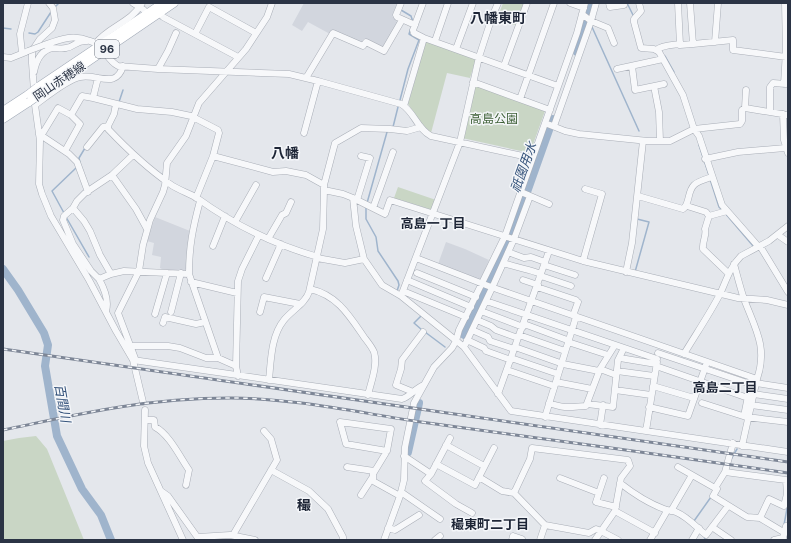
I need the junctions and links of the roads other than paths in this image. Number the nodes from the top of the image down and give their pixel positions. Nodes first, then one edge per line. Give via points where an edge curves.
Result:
1 (28, 3) edge
2 (49, 3) edge
3 (133, 3) edge
4 (163, 3) edge
5 (174, 3) edge
6 (272, 3) edge
7 (401, 3) edge
8 (423, 3) edge
9 (448, 3) edge
10 (473, 3) edge
11 (498, 3) edge
12 (527, 3) edge
13 (554, 3) edge
14 (570, 3) edge
15 (596, 3) edge
16 (609, 3) edge
17 (639, 3) edge
18 (678, 3) edge
19 (690, 3) edge
20 (718, 3) edge
21 (141, 5) edge
22 (624, 5) dead end
23 (786, 6) edge
24 (159, 12) junction
25 (147, 14) junction
26 (587, 16) edge
27 (402, 20) junction
28 (415, 25) junction
29 (176, 33) dead end
30 (256, 33) junction
31 (195, 34) junction
32 (424, 38) junction
33 (435, 41) junction
34 (614, 42) dead end
35 (715, 42) junction
36 (680, 44) junction
37 (693, 44) junction
38 (98, 45) junction
39 (456, 48) junction
40 (657, 49) junction
41 (25, 52) junction
42 (576, 55) junction
43 (3, 57) edge
44 (238, 57) junction
45 (479, 57) junction
46 (786, 57) junction
47 (663, 59) junction
48 (123, 66) junction
49 (504, 66) junction
50 (632, 66) junction
51 (158, 69) junction
52 (617, 69) dead end
53 (225, 72) junction
54 (528, 75) junction
55 (98, 78) junction
56 (306, 78) junction
57 (318, 81) junction
58 (473, 82) junction
59 (664, 84) dead end
60 (786, 84) edge
61 (558, 86) junction
62 (654, 86) junction
63 (37, 88) junction
64 (746, 90) dead end
65 (93, 98) junction
66 (520, 99) junction
67 (31, 100) junction
68 (116, 104) junction
69 (404, 106) junction
70 (14, 108) junction
71 (745, 108) junction
72 (550, 110) junction
73 (3, 111) edge
74 (770, 111) junction
75 (786, 114) edge
76 (71, 115) junction
77 (193, 116) junction
78 (3, 119) edge
79 (550, 125) junction
80 (108, 126) junction
81 (421, 128) junction
82 (694, 129) junction
83 (304, 133) dead end
84 (40, 135) junction
85 (643, 141) junction
86 (660, 141) junction
87 (460, 142) junction
88 (87, 146) dead end
89 (64, 150) junction
90 (787, 150) edge
91 (392, 152) dead end
92 (133, 155) junction
93 (213, 156) junction
94 (361, 156) dead end
95 (532, 158) junction
96 (706, 159) junction
97 (112, 175) junction
98 (710, 178) junction
99 (166, 181) junction
100 (256, 185) dead end
101 (324, 188) junction
102 (585, 189) dead end
103 (88, 192) junction
104 (526, 194) junction
105 (638, 196) junction
106 (198, 199) junction
107 (355, 199) junction
108 (291, 202) dead end
109 (549, 204) dead end
110 (369, 206) junction
111 (686, 206) junction
112 (73, 208) junction
113 (725, 211) junction
114 (433, 213) junction
115 (225, 216) junction
116 (709, 216) junction
117 (235, 222) junction
118 (788, 226) edge
119 (147, 229) junction
120 (259, 235) junction
121 (778, 235) junction
122 (510, 237) junction
123 (268, 239) junction
124 (788, 242) edge
125 (281, 244) junction
126 (71, 245) junction
127 (213, 246) dead end
128 (757, 247) junction
129 (549, 251) junction
130 (508, 252) junction
131 (317, 258) junction
132 (416, 258) junction
133 (364, 260) junction
134 (583, 261) junction
135 (504, 263) junction
136 (545, 263) junction
137 (734, 264) junction
138 (138, 271) junction
139 (626, 272) junction
140 (167, 273) junction
141 (181, 273) junction
142 (417, 273) dead end
143 (728, 273) junction
144 (111, 274) junction
145 (189, 274) junction
146 (541, 275) junction
147 (575, 275) dead end
148 (266, 278) dead end
149 (99, 279) junction
150 (408, 280) junction
151 (523, 280) dead end
152 (191, 282) junction
153 (488, 286) junction
154 (537, 286) junction
155 (571, 286) dead end
156 (310, 289) junction
157 (788, 292) edge
158 (237, 293) junction
159 (402, 294) junction
160 (720, 294) junction
161 (476, 297) junction
162 (744, 299) junction
163 (486, 301) junction
164 (532, 302) junction
165 (300, 304) junction
166 (788, 305) edge
167 (471, 307) junction
168 (106, 311) junction
169 (481, 311) junction
170 (171, 312) dead end
171 (260, 312) dead end
172 (155, 314) dead end
173 (527, 315) junction
174 (466, 317) junction
175 (576, 317) junction
176 (477, 320) junction
177 (205, 322) junction
178 (163, 323) dead end
179 (523, 326) junction
180 (472, 330) junction
181 (572, 331) junction
182 (423, 332) dead end
183 (519, 337) junction
184 (467, 340) junction
185 (456, 341) junction
186 (568, 342) junction
187 (615, 345) junction
188 (659, 345) junction
189 (132, 346) junction
190 (464, 347) junction
191 (515, 348) junction
192 (624, 348) junction
193 (566, 351) junction
194 (684, 354) junction
195 (608, 355) junction
196 (218, 358) junction
197 (620, 358) junction
198 (511, 359) junction
199 (657, 360) junction
200 (135, 361) junction
201 (707, 362) junction
202 (562, 363) junction
203 (236, 366) junction
204 (705, 368) junction
205 (507, 370) junction
206 (599, 370) junction
207 (616, 373) junction
208 (558, 374) junction
209 (238, 376) junction
210 (654, 376) junction
211 (269, 380) junction
212 (700, 381) junction
213 (754, 381) junction
214 (424, 384) junction
215 (555, 384) junction
216 (653, 386) junction
217 (788, 388) edge
218 (592, 389) junction
219 (615, 390) junction
220 (413, 392) junction
221 (498, 394) junction
222 (753, 394) junction
223 (368, 395) junction
224 (651, 395) junction
225 (694, 398) junction
226 (748, 398) junction
227 (788, 399) edge
228 (143, 402) dead end
229 (549, 403) junction
230 (702, 403) dead end
231 (587, 404) junction
232 (603, 405) junction
233 (751, 405) junction
234 (649, 407) junction
235 (145, 410) dead end
236 (788, 410) edge
237 (746, 416) junction
238 (545, 417) junction
239 (145, 420) junction
240 (788, 422) edge
241 (600, 425) junction
242 (264, 430) dead end
243 (646, 431) junction
244 (450, 438) dead end
245 (733, 444) junction
246 (446, 445) junction
247 (742, 446) junction
248 (494, 448) dead end
249 (386, 451) junction
250 (788, 452) edge
251 (404, 456) junction
252 (436, 464) junction
253 (484, 466) junction
254 (347, 467) dead end
255 (678, 467) dead end
256 (271, 470) junction
257 (725, 472) junction
258 (431, 474) junction
259 (373, 475) junction
260 (692, 475) junction
261 (479, 477) junction
262 (560, 478) dead end
263 (604, 478) dead end
264 (620, 483) junction
265 (186, 485) dead end
266 (715, 488) junction
267 (160, 490) junction
268 (514, 493) junction
269 (599, 493) junction
270 (400, 494) junction
271 (787, 494) edge
272 (361, 496) dead end
273 (728, 506) junction
274 (615, 509) junction
275 (669, 511) junction
276 (472, 513) dead end
277 (420, 514) dead end
278 (760, 518) junction
279 (440, 519) dead end
280 (545, 525) junction
281 (712, 527) junction
282 (388, 528) junction
283 (699, 528) junction
284 (602, 530) junction
285 (784, 531) edge
286 (654, 533) junction
287 (233, 535) junction
288 (522, 539) edge
289 (778, 539) edge
290 (183, 540) edge
291 (255, 540) edge
292 (343, 540) edge
293 (384, 540) edge
294 (512, 540) edge
295 (540, 540) edge
296 (596, 540) edge
297 (618, 540) edge
298 (650, 540) edge
299 (692, 540) edge
300 (731, 540) edge

1 - 41 street via 20,34
2 - 63 street via 53,8 55,20 52,28 32,51
3 - 21 street
4 - 25 main road, 岡山赤穂線 / 96
5 - 24 main road, 岡山赤穂線 / 96
6 - 30 street via 267,17
7 - 27 street via 396,15
8 - 28 street
9 - 33 street
10 - 39 street
11 - 45 street
12 - 49 street
13 - 54 street
14 - 26 street
15 - 26 street
16 - 22 street via 610,7
17 - 40 street via 641,11 634,18 634,22 641,48
18 - 36 street
19 - 37 street
20 - 35 street
21 - 25 street
21 - 38 street via 133,15 101,37
23 - 46 street
24 - 31 street via 163,17
24 - 38 main road, 岡山赤穂線 / 96
25 - 38 main road, 岡山赤穂線 / 96
26 - 34 street via 608,28
26 - 42 street
26 - 42 street
27 - 28 street
27 - 56 street via 384,51 366,42 363,46 333,33
28 - 32 street via 414,33
29 - 51 street
30 - 31 street via 209,7
30 - 44 street
31 - 44 street
32 - 33 street
32 - 69 street
33 - 39 street
35 - 37 street
35 - 46 street via 733,40 733,50
36 - 37 street
36 - 40 street
38 - 41 street, bridge via 81,37 72,37
38 - 48 street via 112,62
38 - 63 main road, 岡山赤穂線 / 96
38 - 63 street via 81,40 68,48 54,48 44,52 35,65
39 - 45 street
40 - 47 street
41 - 43 street via 11,58
42 - 61 street
42 - 79 street
44 - 53 street
45 - 49 street
45 - 58 street
46 - 60 street
47 - 50 street
47 - 82 street via 682,94
48 - 51 street
48 - 55 street via 117,78
49 - 54 street
50 - 52 street
50 - 62 street via 636,90
51 - 53 street
53 - 56 street via 286,74
53 - 77 street via 199,102
54 - 61 street
54 - 66 street
55 - 65 street
55 - 67 street via 87,76 74,79
56 - 57 street
57 - 69 street via 394,101
57 - 83 street
58 - 66 street
58 - 87 street
59 - 62 street
60 - 74 street via 773,83 770,87
61 - 72 street
62 - 86 street via 659,112
63 - 67 main road, 岡山赤穂線 / 96, bridge
63 - 67 street
64 - 71 street
65 - 68 street
65 - 76 street via 82,96
66 - 72 street
67 - 70 main road, 岡山赤穂線 / 96
67 - 84 street
68 - 77 street
68 - 80 street
69 - 81 street
70 - 73 main road, 岡山赤穂線 / 96
70 - 78 main road, 岡山赤穂線 / 96
71 - 74 street
71 - 82 street via 742,110 740,124
72 - 79 street
74 - 75 street
75 - 90 street via 783,125
76 - 84 street via 58,108
76 - 89 street via 80,124
77 - 93 street via 218,130
77 - 99 street via 186,136 167,163
79 - 85 street via 579,134
79 - 95 street
80 - 88 street via 103,127
80 - 92 street
81 - 87 street via 431,136
81 - 101 street via 407,132 361,128 335,143
82 - 86 street via 670,141
82 - 96 street via 699,136
84 - 89 street
84 - 126 street via 38,175 42,194 51,216
85 - 86 street
85 - 105 street
87 - 95 street
87 - 114 street
89 - 103 street via 77,162
90 - 96 street via 738,152
91 - 110 street
92 - 97 street
92 - 99 street
93 - 101 street via 273,172 286,171 306,175
93 - 106 street
94 - 107 street via 370,158
95 - 104 street
96 - 98 street
97 - 103 street
97 - 119 street
98 - 111 street via 694,184
98 - 113 street
99 - 106 street
99 - 119 street
100 - 117 street
101 - 107 street
101 - 131 street via 323,228
102 - 134 street via 602,194
103 - 112 street
104 - 109 street
104 - 122 street
104 - 122 street
105 - 111 street via 683,209
105 - 139 street
106 - 115 street
106 - 145 street via 189,251
107 - 110 street
107 - 133 street via 356,226
108 - 123 street
110 - 114 street via 385,214 390,200
111 - 116 street via 706,212
112 - 126 street via 63,220
112 - 144 street via 90,231
113 - 116 street
113 - 128 street
114 - 122 street
114 - 132 street
115 - 117 street
115 - 127 street
116 - 143 street via 703,248
117 - 120 street
118 - 121 street
119 - 138 street
120 - 123 street
120 - 158 street via 242,269
121 - 124 street
121 - 128 street
122 - 129 street
122 - 130 street
122 - 153 street
123 - 125 street
125 - 131 street
125 - 148 street
126 - 149 street
126 - 168 street
128 - 137 street via 741,256
128 - 157 street
129 - 134 street
129 - 136 street
130 - 135 street
130 - 136 street
131 - 133 street via 345,263
131 - 156 street
132 - 150 street
132 - 153 street
133 - 159 street via 382,285
134 - 139 street
135 - 146 street via 522,269 527,268
135 - 153 street
136 - 146 street
136 - 147 street
137 - 143 street
137 - 162 street
138 - 140 street
138 - 144 street
138 - 189 street via 118,313
139 - 160 street
140 - 141 street
140 - 172 street
141 - 145 street
141 - 170 street
142 - 161 street
143 - 160 street
144 - 149 street
145 - 152 street
146 - 154 street
146 - 155 street
149 - 168 street via 108,305
150 - 159 street
150 - 167 street
151 - 154 street
152 - 158 street
152 - 177 street
153 - 161 street
153 - 163 street
153 - 164 street
154 - 164 street
154 - 175 street via 577,301 574,313
156 - 165 street
156 - 223 street via 329,296 344,310 374,351 374,368
158 - 203 street
159 - 174 street
159 - 185 street
160 - 162 street
160 - 194 street
161 - 167 street
162 - 166 street via 767,300
162 - 213 street via 760,338 760,366
163 - 169 street
163 - 173 street
164 - 173 street
164 - 175 street
165 - 171 street via 264,297
165 - 211 street via 278,329
167 - 174 street
168 - 200 street
169 - 176 street
169 - 179 street
173 - 179 street
173 - 181 street
174 - 185 street
175 - 181 street
175 - 188 street
176 - 180 street
176 - 183 street via 496,330
177 - 178 street via 196,324 165,317
177 - 196 street
179 - 183 street
179 - 186 street
180 - 184 street
180 - 191 street via 488,337 490,341
181 - 186 street
181 - 187 street
182 - 220 street via 402,360 396,384
183 - 191 street
183 - 193 street
184 - 190 street
184 - 198 street via 486,351
185 - 190 street
185 - 214 street via 434,367
186 - 193 street
186 - 195 street
187 - 192 street
187 - 195 street
188 - 194 street
188 - 199 street
189 - 196 street via 168,346 206,358
189 - 200 street
190 - 221 street
191 - 198 street
191 - 202 street
192 - 197 street
192 - 199 street
193 - 202 street
194 - 201 street
195 - 206 street
196 - 203 street
197 - 199 street
197 - 207 street
198 - 205 street
198 - 208 street
199 - 204 street
199 - 210 street
199 - 212 street
200 - 209 street
200 - 228 street
201 - 204 street
201 - 213 street
202 - 206 street
202 - 208 street
203 - 209 street
204 - 212 street
204 - 213 street
205 - 215 street
205 - 221 street
206 - 207 street
206 - 218 street
207 - 210 street
207 - 219 street
208 - 215 street
209 - 211 street
210 - 216 street
211 - 223 street
212 - 225 street
212 - 226 street
213 - 217 street
213 - 222 street
213 - 226 street
214 - 220 street
214 - 251 street via 414,404
215 - 218 street
215 - 229 street
216 - 224 street
216 - 225 street
218 - 231 street
219 - 224 street
219 - 232 street via 614,407
220 - 223 street via 402,399
221 - 238 street via 510,411
222 - 227 street
222 - 233 street
224 - 234 street
225 - 234 street via 688,416
226 - 237 street
229 - 231 street via 568,408
229 - 238 street
230 - 237 street
231 - 232 street
232 - 241 street
233 - 236 street
233 - 237 street
234 - 243 street
235 - 239 street
237 - 240 street
237 - 247 street
238 - 241 street
239 - 265 street via 154,420 155,426 167,438 189,470
239 - 267 street via 145,454
241 - 243 street
242 - 256 street via 271,439 277,460
243 - 245 street
244 - 246 street
245 - 247 street
245 - 257 street
246 - 252 street
246 - 253 street
247 - 250 street
248 - 253 street
249 - 249 street via 391,429 340,422 346,444
249 - 259 street
251 - 258 street
251 - 270 street via 404,480
252 - 258 street
252 - 261 street via 474,485
253 - 261 street
254 - 259 street
255 - 260 street
256 - 287 street
256 - 292 street via 309,491 319,500 328,509
257 - 266 street
257 - 271 street via 786,480
258 - 276 street via 425,481
259 - 270 street via 373,481
259 - 272 street
260 - 266 street
260 - 275 street
261 - 268 street via 502,491
262 - 269 street
263 - 269 street
264 - 268 street via 630,466 628,460 532,448 530,459
264 - 274 street
264 - 275 street via 636,496
266 - 273 street via 717,489 713,496
267 - 287 street via 168,496 198,538
267 - 290 street
268 - 280 street
269 - 274 street via 596,502
270 - 279 street
270 - 282 street
271 - 278 street via 784,506 769,499
273 - 278 street via 746,517
273 - 281 street
274 - 284 street
274 - 286 street
275 - 283 street via 674,510
275 - 286 street
277 - 282 street via 395,530
278 - 285 street
280 - 284 street via 589,533
280 - 295 street
281 - 283 street via 706,534
281 - 300 street
282 - 293 street
283 - 299 street
284 - 296 street
284 - 297 street
285 - 289 street via 783,538
286 - 298 street
287 - 291 street
288 - 294 street via 514,536

